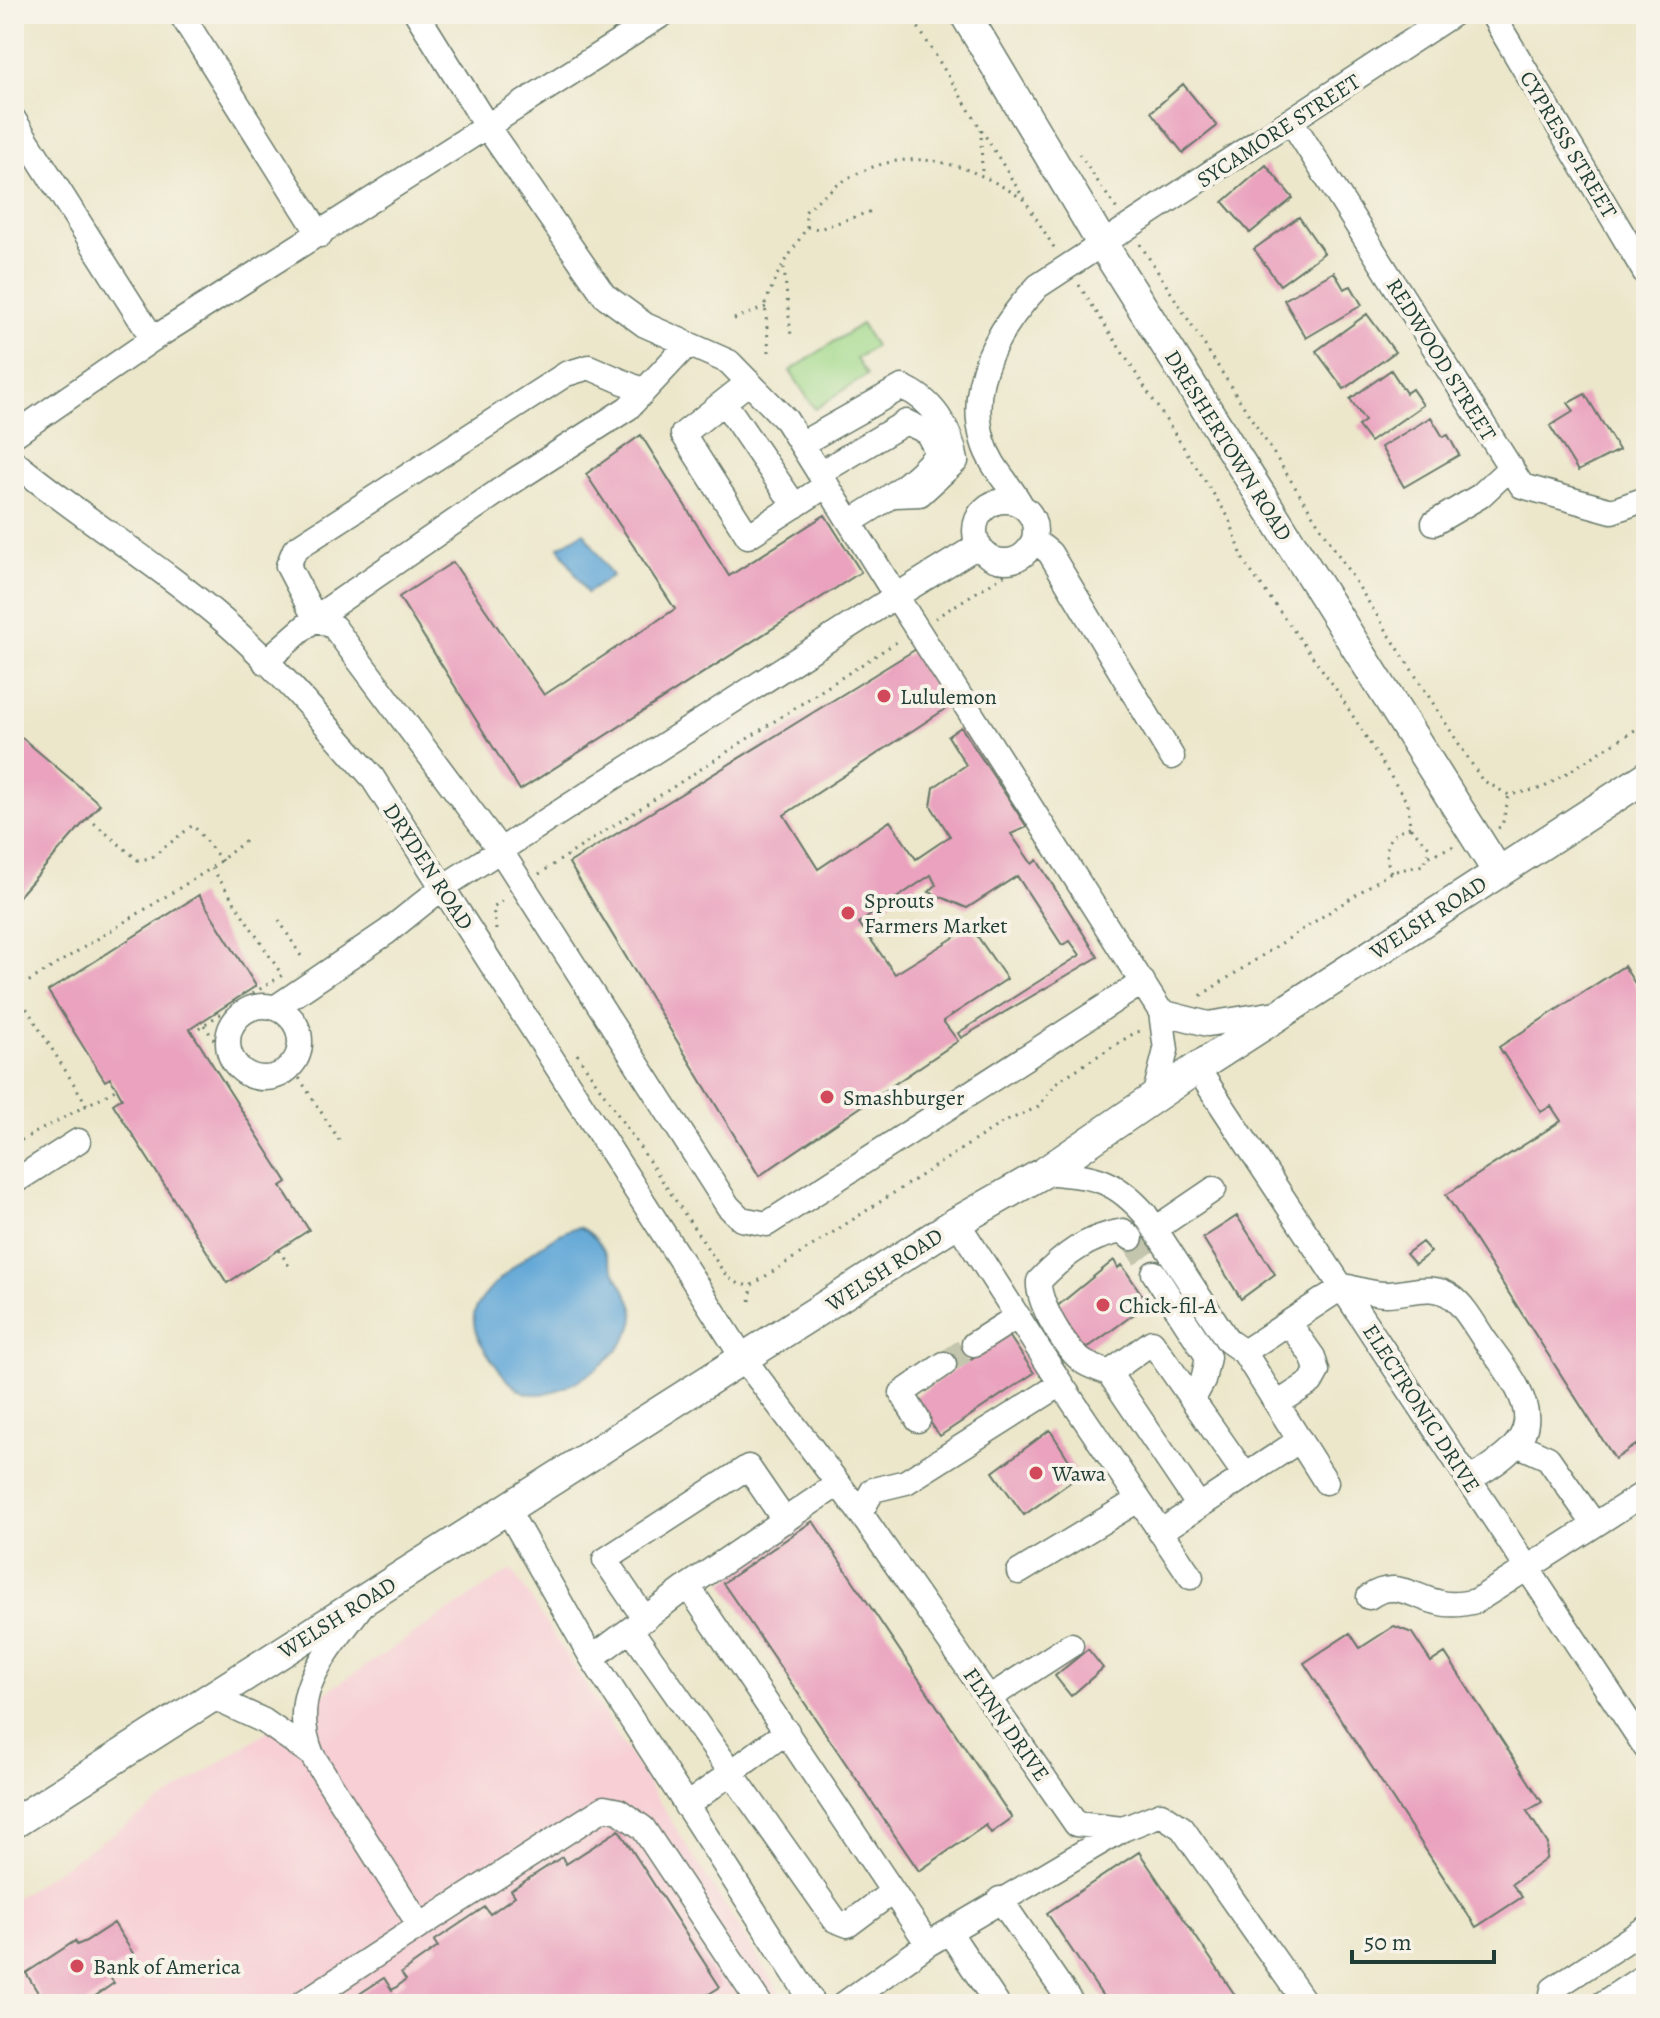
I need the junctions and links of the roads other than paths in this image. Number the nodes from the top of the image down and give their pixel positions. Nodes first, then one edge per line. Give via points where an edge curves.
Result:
1 (181, 14) edge
2 (417, 14) edge
3 (663, 14) edge
4 (965, 14) edge
5 (1453, 14) edge
6 (1492, 14) edge
7 (14, 120) edge
8 (1292, 122) junction
9 (488, 128) junction
10 (320, 235) junction
11 (1103, 245) junction
12 (1646, 274) edge
13 (153, 339) junction
14 (688, 344) junction
15 (749, 382) junction
16 (644, 391) junction
17 (724, 402) junction
18 (14, 435) edge
19 (801, 444) junction
20 (14, 462) edge
21 (1511, 467) junction
22 (998, 472) junction
23 (823, 479) junction
24 (895, 495) junction
25 (1646, 499) edge
26 (992, 504) junction
27 (1021, 505) junction
28 (795, 506) junction
29 (850, 522) junction
30 (1434, 523) dead end
31 (1034, 540) junction
32 (979, 545) junction
33 (896, 596) junction
34 (315, 618) junction
35 (265, 662) junction
36 (1172, 757) dead end
37 (1646, 777) edge
38 (500, 850) junction
39 (1498, 872) junction
40 (443, 887) junction
41 (1143, 982) junction
42 (285, 1001) road end
43 (1161, 1012) junction
44 (1282, 1012) junction
45 (1197, 1068) junction
46 (1154, 1097) junction
47 (78, 1141) dead end
48 (1045, 1172) junction
49 (14, 1182) edge
50 (1214, 1189) dead end
51 (957, 1222) junction
52 (1155, 1229) junction
53 (1131, 1238) dead end
54 (1154, 1273) tunnel mouth
55 (1344, 1286) junction
56 (1018, 1316) junction
57 (1289, 1323) junction
58 (974, 1344) tunnel mouth
59 (1244, 1352) junction
60 (743, 1358) junction
61 (944, 1364) tunnel mouth
62 (1109, 1373) junction
63 (1061, 1384) junction
64 (1193, 1399) junction
65 (1277, 1404) junction
66 (918, 1420) dead end
67 (1300, 1440) junction
68 (1519, 1445) junction
69 (1245, 1475) junction
70 (1468, 1480) junction
71 (1326, 1482) dead end
72 (838, 1484) junction
73 (1646, 1492) edge
74 (1138, 1500) junction
75 (1199, 1506) junction
76 (507, 1509) junction
77 (863, 1510) junction
78 (785, 1521) junction
79 (1594, 1524) junction
80 (1160, 1532) junction
81 (1525, 1568) junction
82 (1019, 1572) dead end
83 (1191, 1577) dead end
84 (688, 1586) junction
85 (1369, 1597) dead end
86 (367, 1598) junction
87 (638, 1624) junction
88 (1071, 1645) dead end
89 (592, 1658) junction
90 (212, 1697) junction
91 (989, 1698) junction
92 (787, 1731) junction
93 (1646, 1748) edge
94 (312, 1755) junction
95 (119, 1757) junction
96 (731, 1772) junction
97 (50, 1799) junction
98 (686, 1806) junction
99 (14, 1810) edge
100 (14, 1823) edge
101 (1123, 1829) junction
102 (14, 1844) edge
103 (892, 1892) junction
104 (1000, 1899) junction
105 (420, 1926) junction
106 (1646, 1928) edge
107 (950, 1933) junction
108 (928, 1944) junction
109 (1646, 1975) edge
110 (875, 1995) edge
111 (301, 2004) edge
112 (760, 2004) edge
113 (814, 2004) edge
114 (844, 2004) edge
115 (997, 2004) edge
116 (1072, 2004) edge
117 (1306, 2004) edge
118 (1550, 2004) edge
119 (1602, 2004) edge

1 - 10 street
2 - 9 street
3 - 9 street
4 - 11 main road, DRESHERTOWN ROAD
5 - 8 street, SYCAMORE STREET
6 - 12 street, CYPRESS STREET
7 - 13 street
8 - 11 street, SYCAMORE STREET
8 - 21 street, REDWOOD STREET
9 - 10 street
9 - 14 street via 604,295 645,325
10 - 13 street
11 - 22 street, SYCAMORE STREET via 1038,286 1010,315 994,344 979,392 983,441
11 - 39 main road, DRESHERTOWN ROAD
13 - 18 street
14 - 15 street via 729,362
14 - 16 street
15 - 17 street
15 - 19 street
16 - 34 street via 628,408
16 - 34 street via 589,367 566,374 295,549 288,566
17 - 28 street
17 - 28 street via 683,434 748,536
19 - 23 street
19 - 24 street via 902,387 923,395 954,446 956,461 920,494
20 - 35 street, DRYDEN ROAD via 224,621
21 - 25 street, REDWOOD STREET via 1522,486 1612,511
21 - 30 street via 1480,496
22 - 26 street
22 - 27 street, SYCAMORE STREET
23 - 24 street via 906,422 927,432 938,453
23 - 28 street
23 - 29 street
24 - 29 street
26 - 27 street
26 - 32 street via 978,517
27 - 31 street via 1033,520
29 - 33 street
31 - 32 street via 1013,560 993,558
31 - 36 street via 1050,553
32 - 33 street
33 - 38 street
33 - 41 street
34 - 35 street
34 - 38 street via 334,627
35 - 40 street, DRYDEN ROAD via 372,777
37 - 39 main road, WELSH ROAD
38 - 40 street
38 - 41 street via 741,1219 767,1224
39 - 44 main road, WELSH ROAD
40 - 42 street
40 - 60 street, DRYDEN ROAD
41 - 43 street
43 - 44 street via 1208,1024
43 - 46 street via 1166,1050
44 - 45 main road, WELSH ROAD
45 - 46 main road, WELSH ROAD
45 - 55 street, ELECTRONIC DRIVE
46 - 48 main road, WELSH ROAD
47 - 49 street
48 - 51 main road, WELSH ROAD
48 - 52 street via 1111,1182
50 - 52 street
51 - 56 street
51 - 60 main road, WELSH ROAD
52 - 59 street via 1228,1341
53 - 62 street via 1123,1231 1098,1235 1062,1257 1039,1281 1038,1294 1059,1333 1083,1362
54 - 64 street via 1208,1357
55 - 57 street
55 - 68 street via 1386,1294 1418,1288 1451,1296 1523,1396 1528,1425
55 - 70 street, ELECTRONIC DRIVE
56 - 58 street
56 - 63 street
57 - 59 street
57 - 65 street via 1317,1371 1311,1382
59 - 65 street
60 - 72 street, FLYNN DRIVE
60 - 76 main road, WELSH ROAD
61 - 66 street via 902,1393
62 - 64 street via 1152,1342
62 - 75 street
63 - 74 street
63 - 77 street via 906,1482 883,1508
64 - 69 street
65 - 67 street
67 - 69 street
67 - 71 street
68 - 70 street
68 - 79 street via 1548,1458
69 - 75 street
70 - 81 street, ELECTRONIC DRIVE
72 - 77 street, FLYNN DRIVE
72 - 78 street
73 - 79 street
74 - 80 street
74 - 82 street
75 - 80 street
76 - 86 main road, WELSH ROAD
76 - 89 street
77 - 91 street, FLYNN DRIVE
78 - 84 street
78 - 87 street via 748,1467 605,1560
79 - 81 street
80 - 83 street
81 - 85 street via 1465,1604 1434,1602 1401,1589
81 - 93 street, ELECTRONIC DRIVE
84 - 87 street
84 - 92 street
86 - 90 main road, WELSH ROAD
86 - 94 street via 312,1677 301,1730
87 - 89 street
87 - 96 street
88 - 91 street
89 - 98 street
90 - 94 street via 264,1721
90 - 95 main road, WELSH ROAD
91 - 101 street, FLYNN DRIVE via 1076,1824
92 - 96 street
92 - 103 street
94 - 105 street
95 - 97 main road, WELSH ROAD
95 - 102 main road, WELSH ROAD via 89,1795
96 - 98 street
96 - 103 street via 835,1920 848,1925
97 - 99 main road
97 - 100 main road, WELSH ROAD
98 - 113 street
101 - 104 street
101 - 117 street, FLYNN DRIVE via 1161,1814 1182,1828
103 - 108 street
104 - 107 street
104 - 116 street
105 - 111 street
105 - 112 street via 604,1808 619,1811 643,1828
106 - 118 street via 1553,1989
107 - 108 street
107 - 115 street
108 - 110 street
109 - 119 street
110 - 114 street

